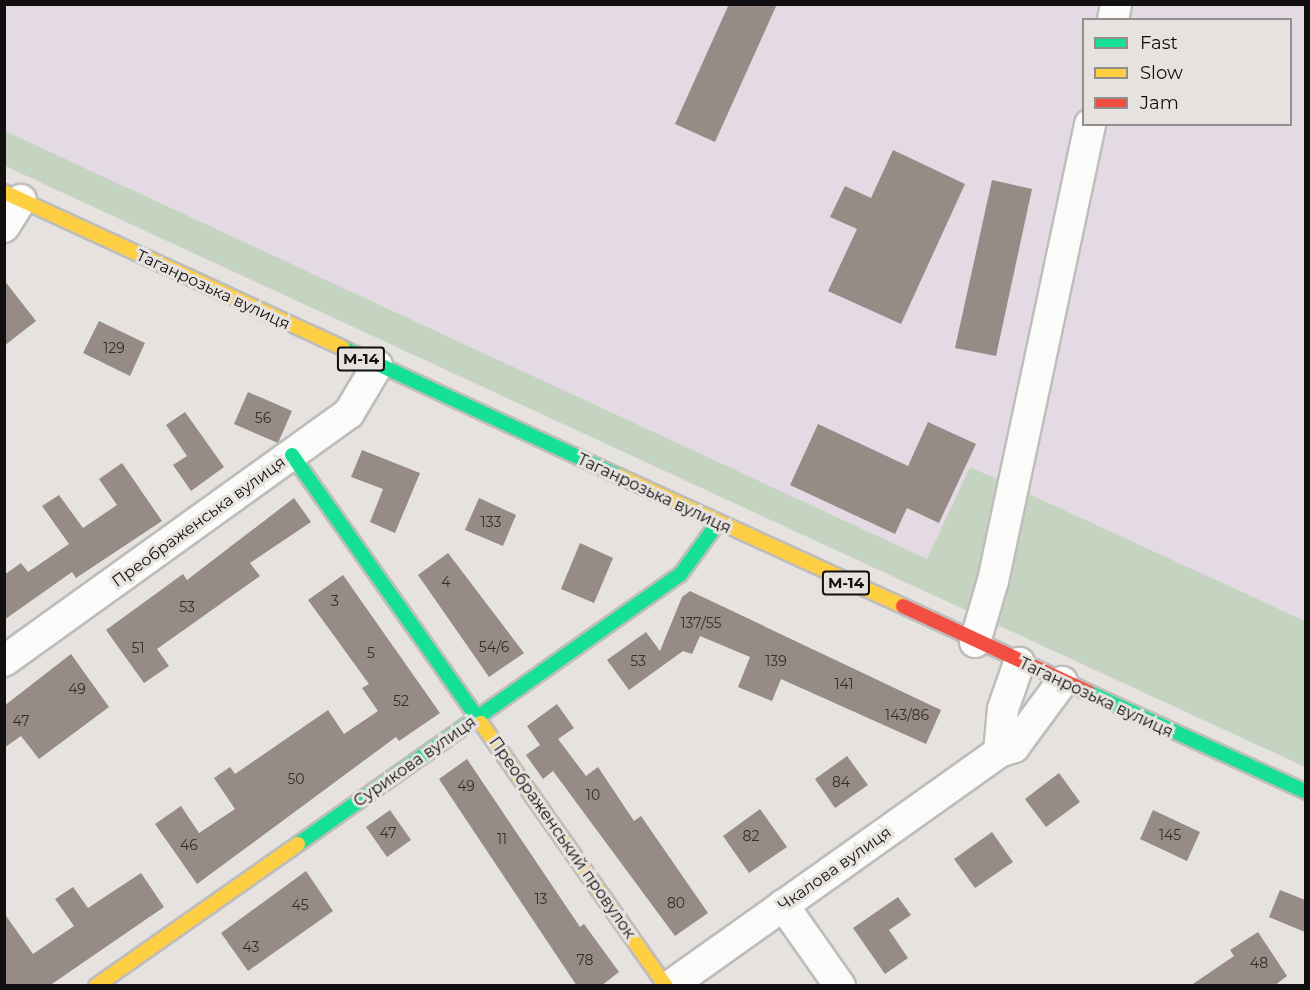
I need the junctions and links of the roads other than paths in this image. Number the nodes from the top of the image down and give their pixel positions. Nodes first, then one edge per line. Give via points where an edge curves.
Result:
1 (1090, 126) edge
2 (13, 196) edge
3 (4, 227) edge
4 (377, 366) junction
5 (292, 455) junction
6 (717, 524) junction
7 (975, 642) junction
8 (4, 662) edge
9 (1019, 663) junction
10 (1062, 682) junction
11 (478, 718) junction
12 (999, 752) junction
13 (1305, 792) edge
14 (783, 905) junction
15 (96, 986) edge
16 (668, 986) edge
17 (840, 986) edge

1 - 7 street
2 - 3 street
2 - 4 main road, Таганрозька вулиця / М-14
4 - 5 street, Преображенська вулиця via 349,413
4 - 6 main road, Таганрозька вулиця / М-14
5 - 8 street, Преображенська вулиця
5 - 11 main road, Преображенський провулок
6 - 7 main road, Таганрозька вулиця / М-14
6 - 11 main road, Сурикова вулиця via 680,575
7 - 9 main road, Таганрозька вулиця / М-14
9 - 10 main road, Таганрозька вулиця / М-14
9 - 12 street via 1003,709
10 - 12 street, Чкалова вулиця via 1020,743
10 - 13 main road, Таганрозька вулиця / М-14
11 - 15 main road, Сурикова вулиця
11 - 16 main road, Преображенський провулок
12 - 14 street, Чкалова вулиця
14 - 16 street, Чкалова вулиця
14 - 17 street

